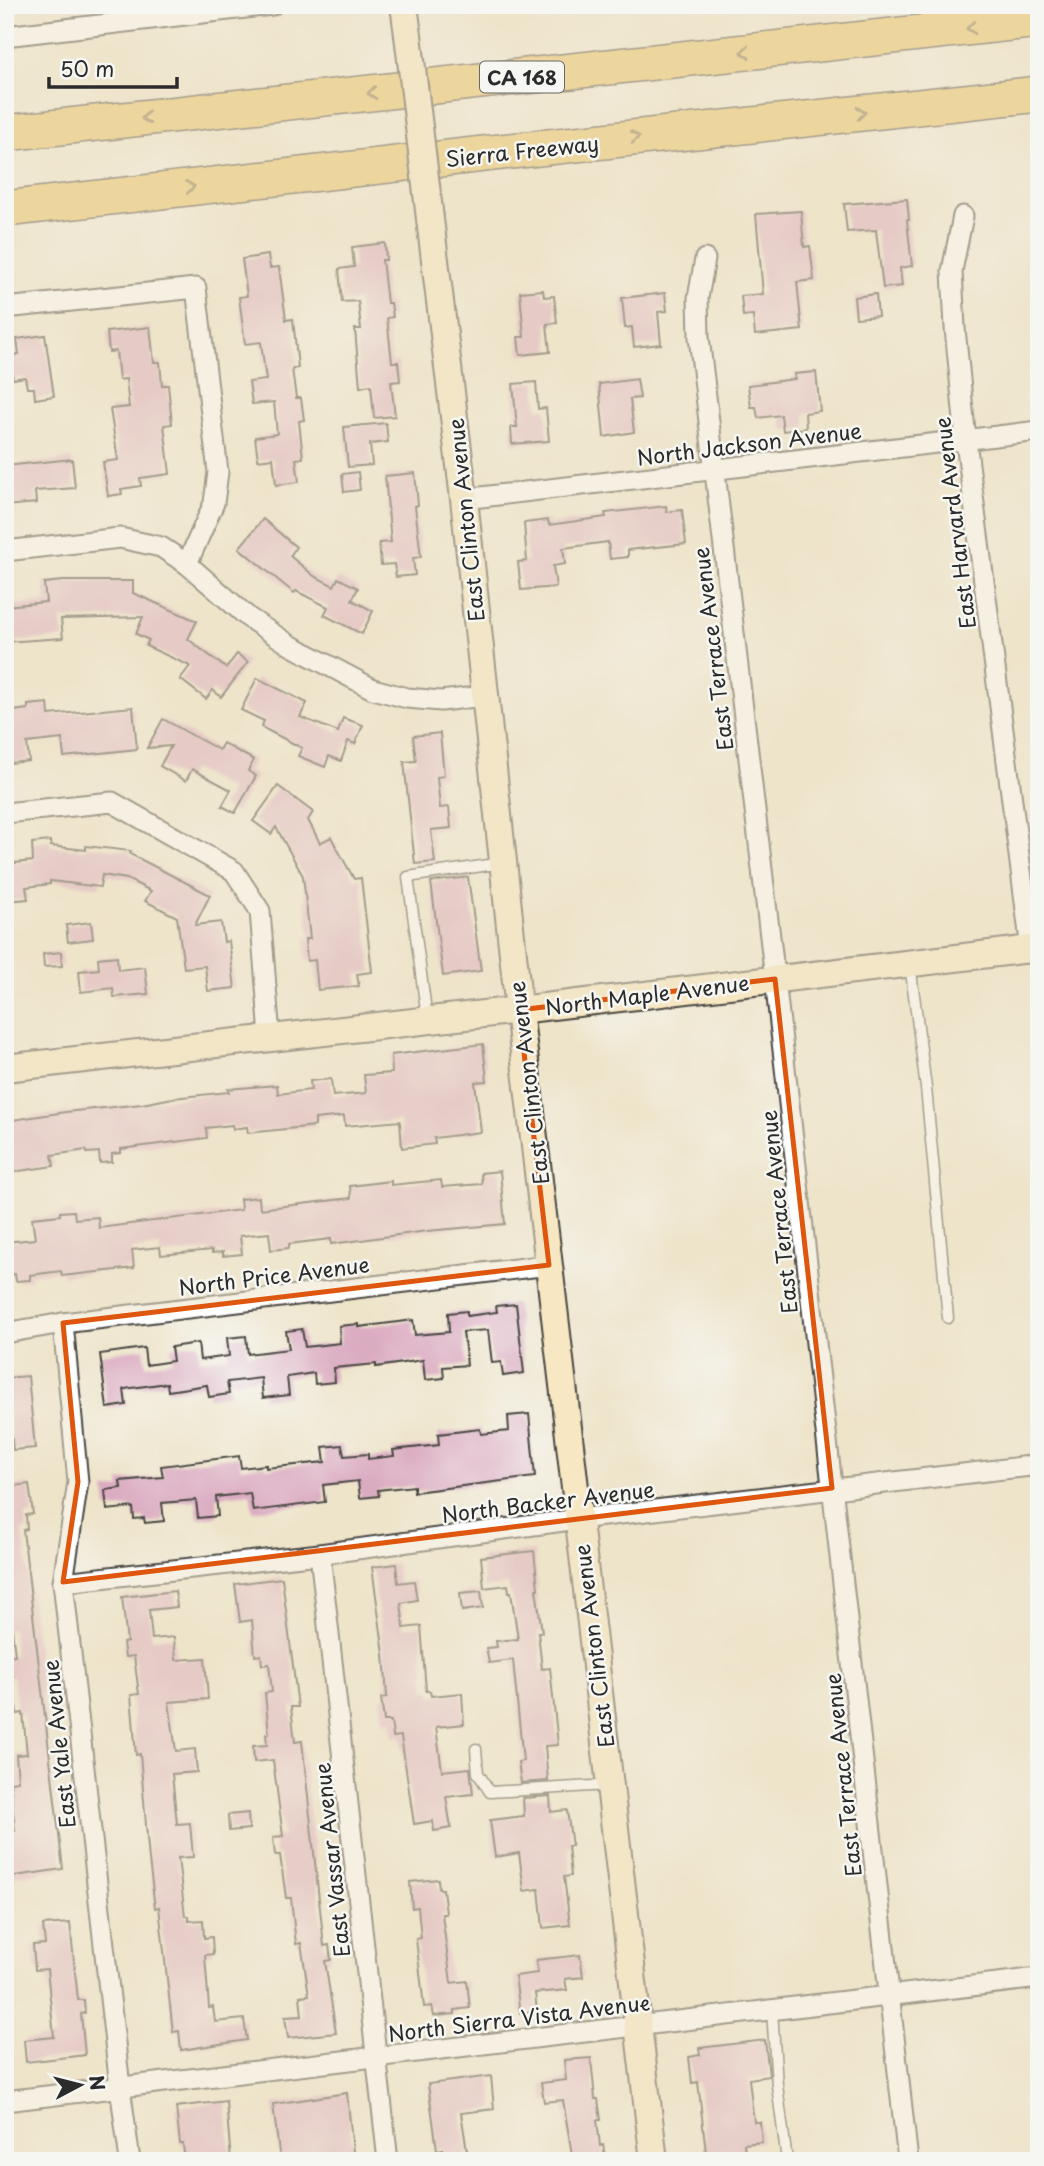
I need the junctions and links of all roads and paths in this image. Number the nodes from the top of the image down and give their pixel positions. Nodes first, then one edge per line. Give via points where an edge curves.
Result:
1 (272, 5) edge
2 (404, 5) edge
3 (1039, 20) edge
4 (5, 36) edge
5 (1039, 94) edge
6 (5, 133) edge
7 (73, 200) junction
8 (5, 209) edge
9 (5, 214) edge
10 (963, 216) dead end
11 (705, 258) dead end
12 (5, 308) edge
13 (1039, 431) edge
14 (966, 441) junction
15 (714, 471) junction
16 (464, 499) junction
17 (5, 551) edge
18 (187, 564) junction
19 (484, 696) junction
20 (5, 813) edge
21 (502, 863) junction
22 (1035, 949) edge
23 (910, 963) junction
24 (775, 979) junction
25 (519, 1010) junction
26 (428, 1020) junction
27 (270, 1037) junction
28 (5, 1068) edge
29 (549, 1265) junction
30 (948, 1318) dead end
31 (63, 1323) junction
32 (5, 1333) edge
33 (1039, 1465) edge
34 (832, 1488) junction
35 (578, 1519) junction
36 (320, 1554) junction
37 (63, 1582) junction
38 (476, 1749) dead end
39 (609, 1785) junction
40 (1039, 1978) edge
41 (889, 1996) junction
42 (772, 2010) junction
43 (637, 2025) junction
44 (375, 2057) junction
45 (120, 2087) junction
46 (5, 2101) edge
47 (130, 2161) edge
48 (388, 2161) edge
49 (654, 2161) edge
50 (787, 2161) edge
51 (908, 2161) edge

1 - 4 street
2 - 16 main road, East Clinton Avenue, bridge
3 -> 6 highway, CA 168
7 -> 5 highway, Sierra Freeway
7 - 8 highway, Sierra Freeway
7 - 9 highway
10 - 14 street, East Harvard Avenue via 952,271
11 - 15 street, East Terrace Avenue via 698,298 699,337
12 - 18 street via 196,288 218,472 214,503
13 - 14 street, North Jackson Avenue
14 - 15 street, North Jackson Avenue
14 - 22 street, East Harvard Avenue
15 - 16 street, North Jackson Avenue
15 - 24 street, East Terrace Avenue
16 - 19 main road, East Clinton Avenue
17 - 18 street via 120,538 161,547
18 - 19 street via 259,625 373,689 441,701
19 - 21 main road, East Clinton Avenue
20 - 27 street via 112,802 234,871 260,911
21 - 25 main road, East Clinton Avenue
21 - 26 lane via 408,877
22 - 23 main road, North Maple Avenue
23 - 24 main road, North Maple Avenue
23 - 30 lane
24 - 25 main road, North Maple Avenue
24 - 34 street, East Terrace Avenue
25 - 26 main road, North Maple Avenue
25 - 29 main road, East Clinton Avenue
26 - 27 main road, North Maple Avenue
27 - 28 main road, North Maple Avenue
29 - 31 street, North Price Avenue
29 - 35 main road, East Clinton Avenue
31 - 32 street, North Price Avenue
31 - 37 street, East Yale Avenue via 78,1482
33 - 34 street, North Backer Avenue
34 - 35 street, North Backer Avenue
34 - 41 street, East Terrace Avenue
35 - 36 street, North Backer Avenue
35 - 39 main road, East Clinton Avenue
36 - 37 street, North Backer Avenue
36 - 44 street, East Vassar Avenue
37 - 45 street, East Yale Avenue
38 - 39 lane via 478,1773 490,1792
39 - 43 main road, East Clinton Avenue
40 - 41 street, North Sierra Vista Avenue
41 - 42 street, North Sierra Vista Avenue
41 - 51 street, East Terrace Avenue
42 - 43 street, North Sierra Vista Avenue
42 - 50 lane
43 - 44 street, North Sierra Vista Avenue
43 - 49 main road, East Clinton Avenue
44 - 45 street, North Sierra Vista Avenue
44 - 48 street, East Vassar Avenue
45 - 46 street, North Sierra Vista Avenue
45 - 47 street, East Yale Avenue

